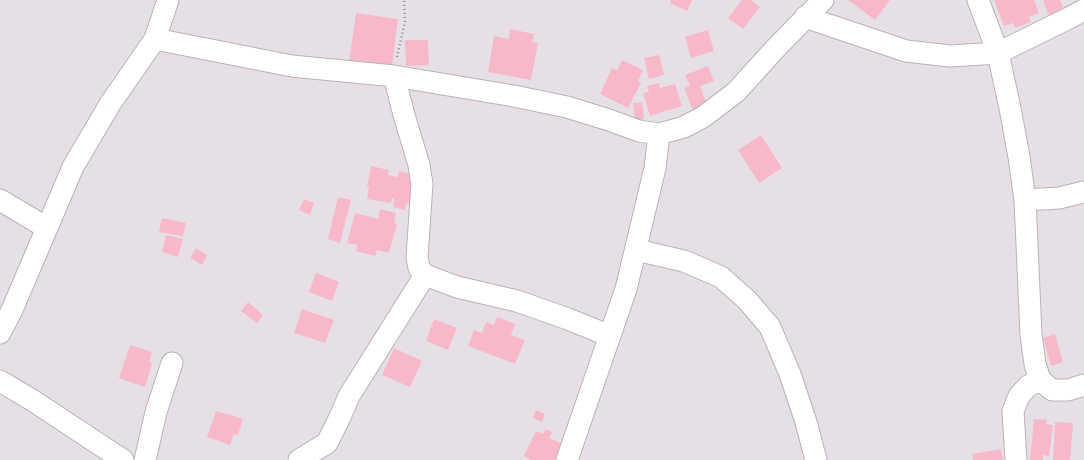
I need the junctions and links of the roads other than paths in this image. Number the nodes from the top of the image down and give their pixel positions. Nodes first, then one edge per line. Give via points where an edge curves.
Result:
1 (168, 0) edge
2 (978, 0) edge
3 (821, 1) edge
4 (1084, 10) edge
5 (805, 17) junction
6 (155, 39) junction
7 (998, 53) junction
8 (392, 76) junction
9 (659, 134) junction
10 (1084, 192) edge
11 (0, 200) edge
12 (1025, 200) junction
13 (47, 228) junction
14 (636, 250) junction
15 (425, 275) junction
16 (0, 333) edge
17 (610, 336) junction
18 (172, 362) dead end
19 (1040, 380) junction
20 (0, 381) edge
21 (1084, 385) edge
22 (123, 460) edge
23 (145, 460) edge
24 (299, 460) edge
25 (567, 460) edge
26 (816, 460) edge
27 (1016, 460) edge

1 - 6 street
2 - 7 street
3 - 5 street
4 - 7 street
5 - 7 street via 906,51 950,56
5 - 9 street via 736,92 703,117 684,127
6 - 8 street via 292,66
6 - 13 street via 110,104 73,167
7 - 12 street
8 - 9 street via 567,107 639,131
8 - 15 street via 420,165 422,184 417,257 419,268
9 - 14 street via 655,168
10 - 12 street via 1059,198
11 - 13 street
12 - 19 street via 1031,335
13 - 16 street
14 - 17 street
14 - 26 street via 684,261 721,276 747,300 770,327 790,374
15 - 17 street via 457,287 517,301
15 - 24 street via 349,396 327,443
17 - 25 street
18 - 23 street via 156,412
19 - 21 street via 1052,390 1068,390
19 - 27 street via 1028,386 1019,396 1013,411
20 - 22 street

